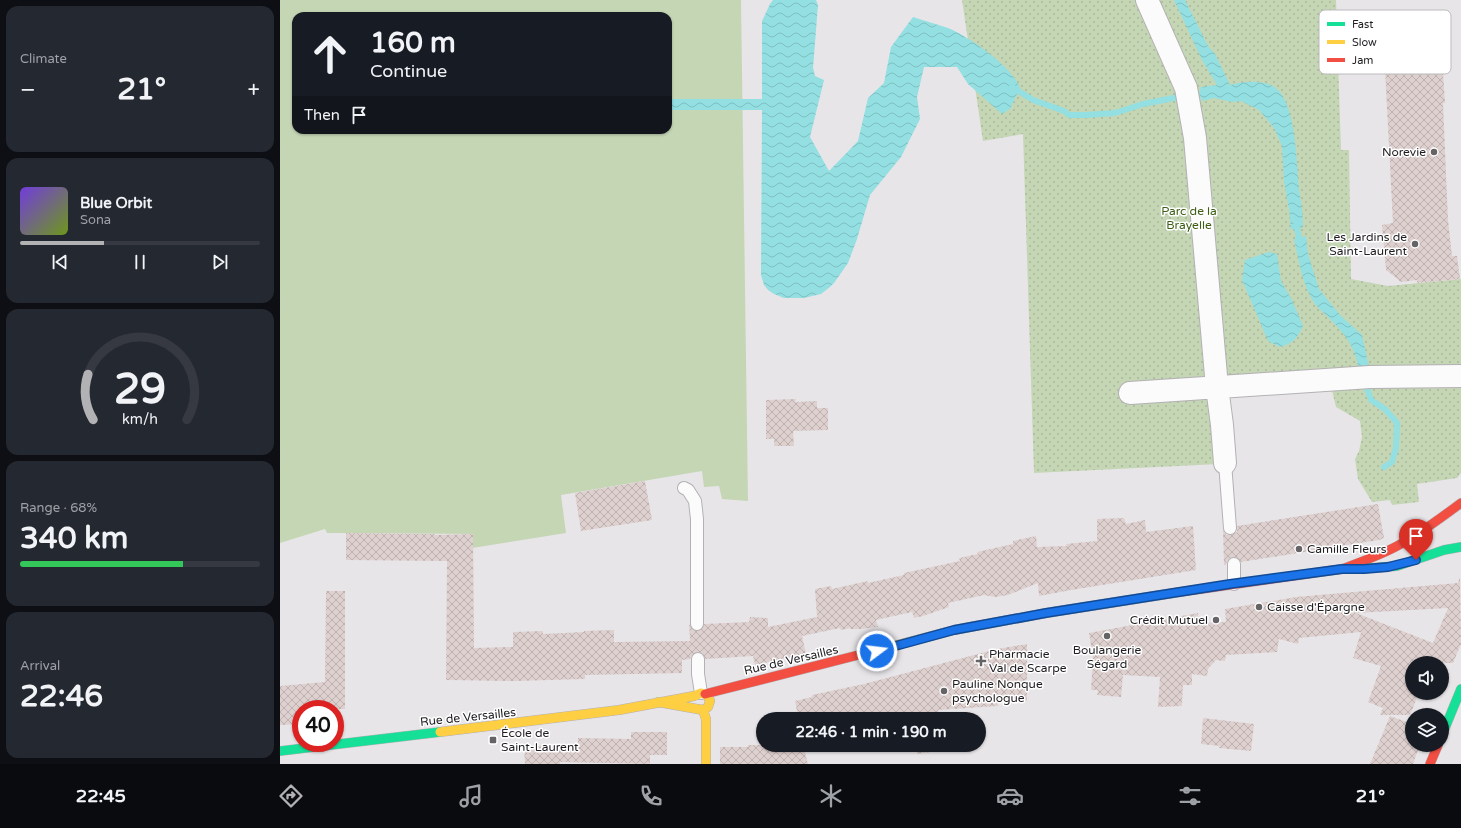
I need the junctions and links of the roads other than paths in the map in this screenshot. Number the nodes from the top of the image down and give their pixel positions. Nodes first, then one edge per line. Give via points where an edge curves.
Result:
1 (1147, 0) edge
2 (1461, 376) edge
3 (1217, 387) junction
4 (1130, 393) dead end
5 (1225, 463) joint
6 (684, 488) dead end
7 (1461, 503) edge
8 (1230, 528) dead end
9 (1461, 547) edge
10 (1234, 564) dead end
11 (1342, 569) junction
12 (1234, 584) junction
13 (697, 624) dead end
14 (698, 659) dead end
15 (1461, 689) edge
16 (703, 696) junction
17 (658, 702) junction
18 (700, 710) junction
19 (1449, 718) edge
20 (280, 751) edge
21 (1435, 752) edge
22 (706, 764) edge
23 (1430, 764) edge

1 - 3 street via 1186,88 1190,110 1195,138
2 - 3 street via 1363,378
3 - 4 street
3 - 5 street
5 - 8 lane
6 - 13 lane via 695,501
7 - 11 street, Rue de Versailles via 1399,545
9 - 11 street via 1397,566
10 - 12 lane
11 - 12 street, Rue de Versailles
12 - 16 street, Rue de Versailles via 954,630 725,688
14 - 16 lane via 698,674
15 - 19 street
16 - 17 street, Rue de Versailles
16 - 18 street via 708,707
16 - 18 street via 693,703
17 - 18 street, Rue de Versailles
17 - 20 street, Rue de Versailles via 509,725
18 - 22 street via 706,719
21 - 23 street

